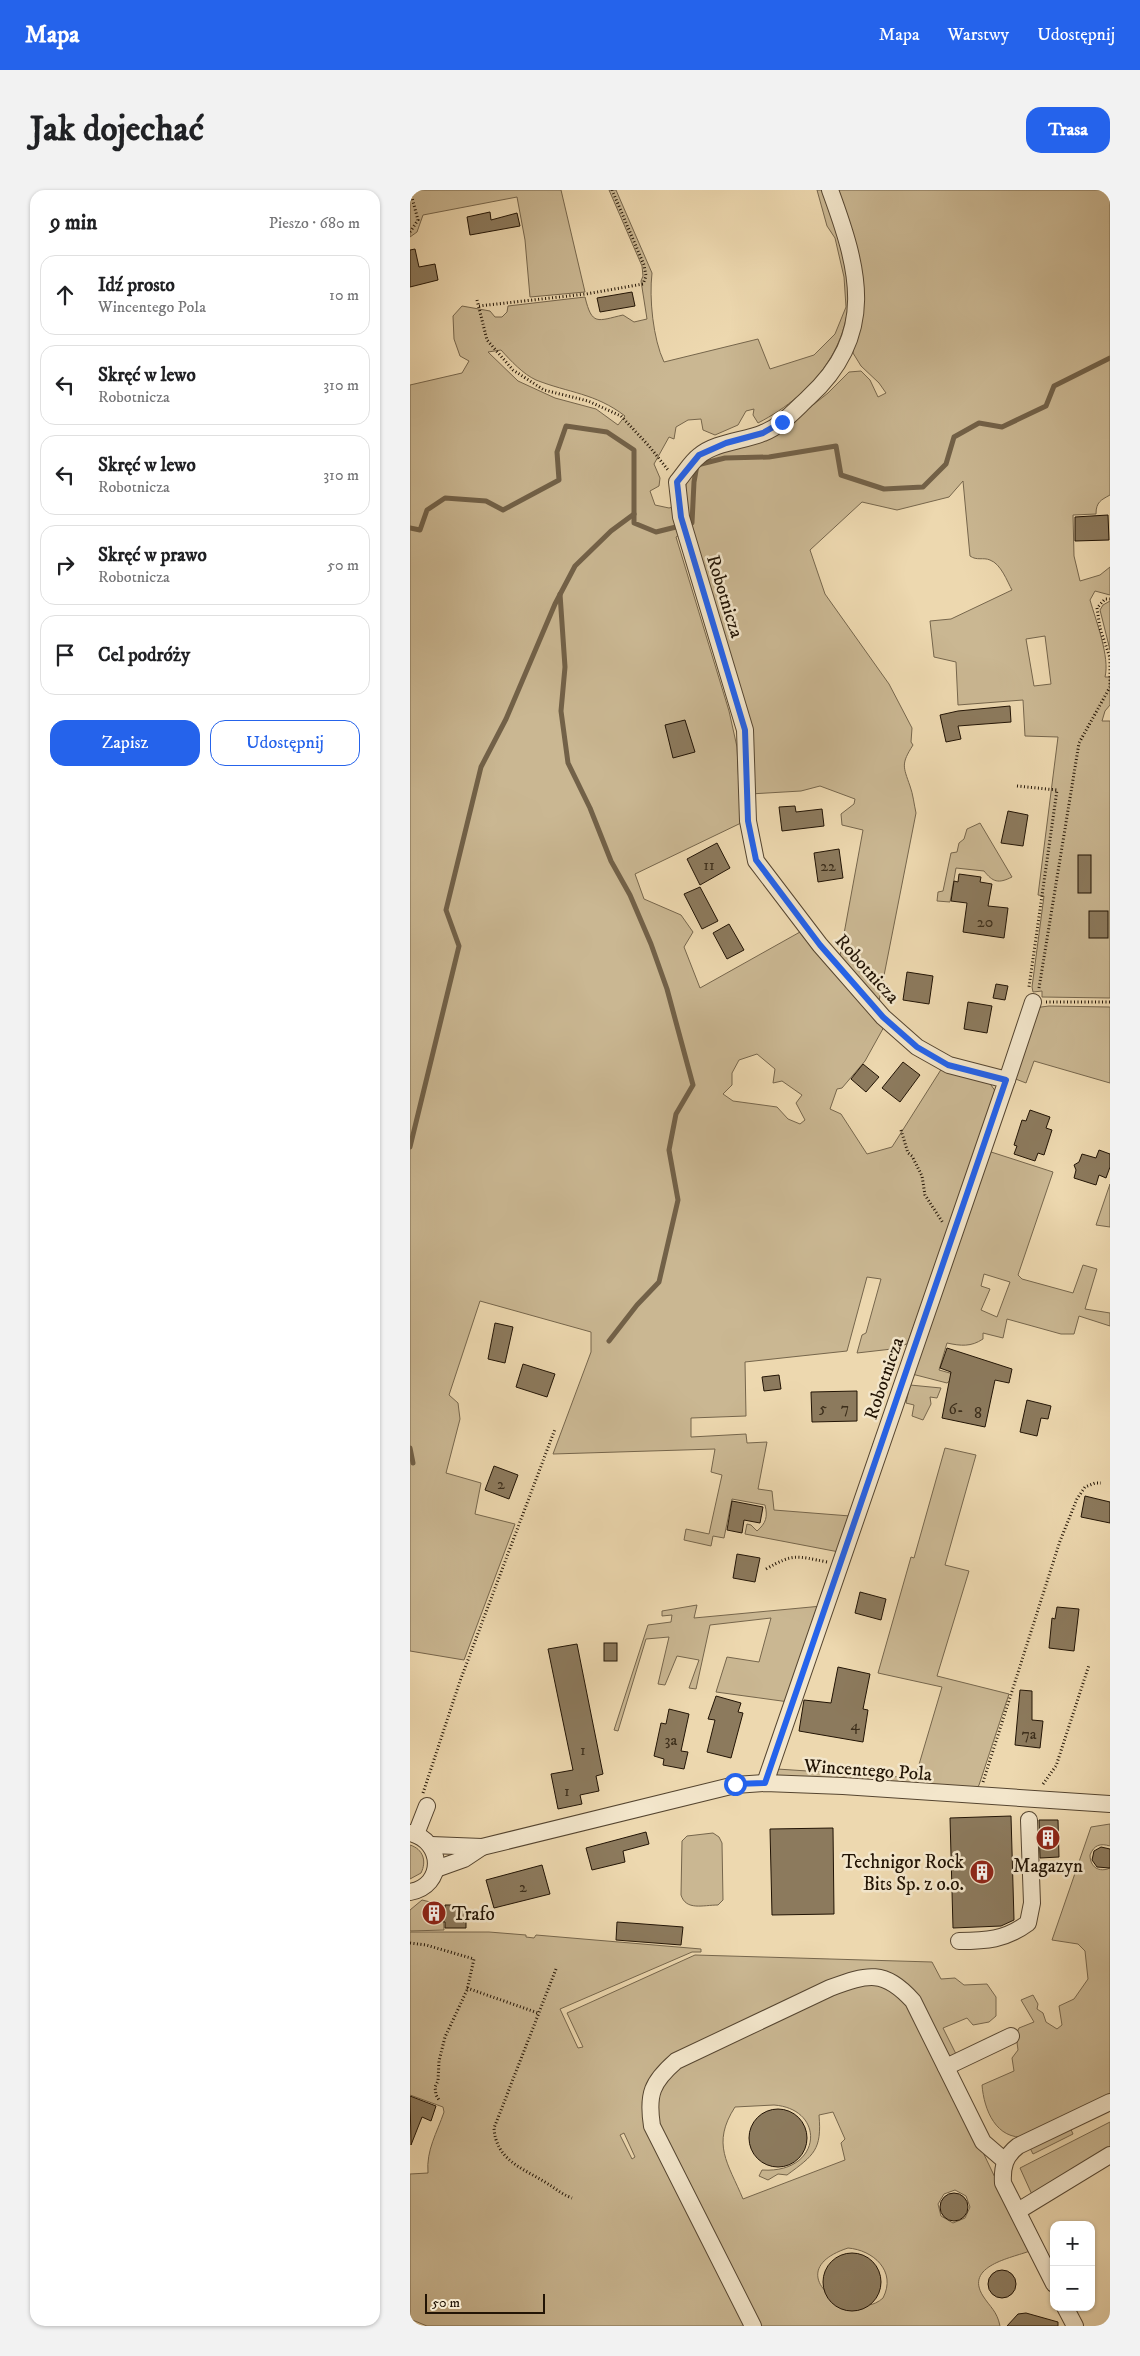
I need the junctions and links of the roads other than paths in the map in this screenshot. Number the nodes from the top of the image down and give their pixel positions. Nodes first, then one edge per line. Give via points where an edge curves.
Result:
1 (830, 190) edge
2 (1033, 1002) road end
3 (1006, 1080) junction
4 (765, 1783) junction
5 (1110, 1804) edge
6 (425, 1811) road end
7 (1029, 1820) dead end
8 (413, 1834) edge
9 (430, 1845) junction
10 (482, 1848) junction
11 (436, 1869) junction
12 (410, 1892) edge
13 (958, 1942) dead end
14 (1011, 2036) dead end
15 (946, 2067) junction
16 (1110, 2102) edge
17 (1110, 2155) edge
18 (1005, 2161) junction
19 (1018, 2211) junction
20 (1050, 2276) edge
21 (1067, 2311) edge
22 (753, 2326) edge
23 (1074, 2326) edge

1 - 3 street, Robotnicza via 848,240 855,272 857,305 850,342 826,382 782,422 763,433 726,443 699,455 677,482 681,517 745,730 748,821 756,860 820,945 883,1017 917,1047 948,1065
2 - 3 street
3 - 4 street, Robotnicza via 836,1564
4 - 5 street, Wincentego Pola
4 - 10 street, Wincentego Pola via 735,1784
6 - 8 street
7 - 13 street via 1032,1903 1028,1923 1014,1933 989,1941
8 - 9 street
9 - 10 street, Wincentego Pola
9 - 11 street
10 - 11 street, Wincentego Pola via 464,1859
11 - 12 street via 428,1884
14 - 15 street
15 - 18 street via 983,2142
15 - 22 street via 913,2002 902,1989 884,1978 869,1977 830,1988 676,2061 660,2075 649,2107 652,2126
16 - 18 street via 1018,2146
17 - 19 street
18 - 19 street via 1003,2183
19 - 20 street
21 - 23 street

